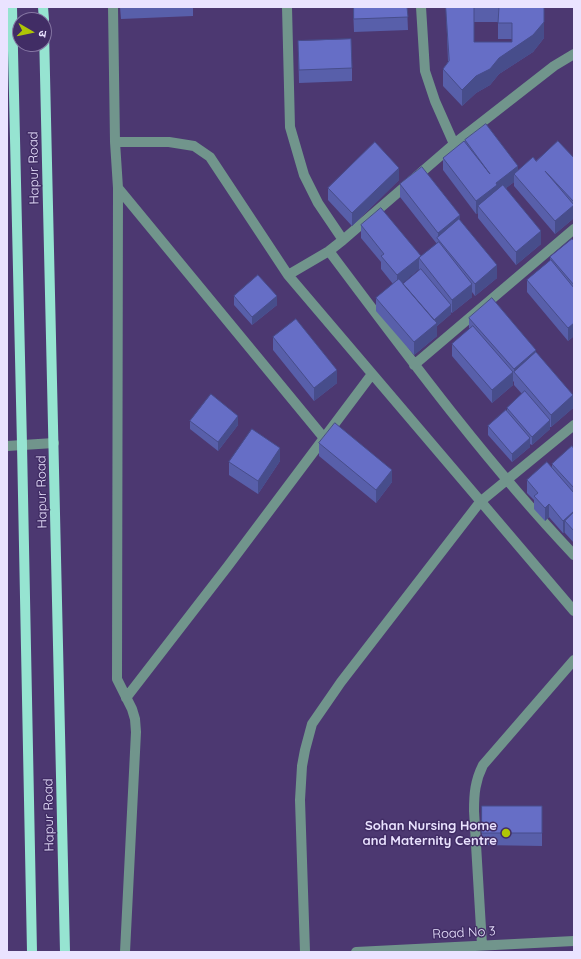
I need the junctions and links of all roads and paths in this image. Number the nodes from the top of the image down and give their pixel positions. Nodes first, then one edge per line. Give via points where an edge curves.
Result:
1 (12, 7) edge
2 (113, 7) edge
3 (287, 7) edge
4 (421, 7) edge
5 (45, 52) edge
6 (574, 54) edge
7 (115, 142) junction
8 (454, 144) junction
9 (118, 188) junction
10 (574, 229) edge
11 (343, 240) junction
12 (329, 251) junction
13 (288, 275) junction
14 (414, 365) junction
15 (372, 374) junction
16 (574, 425) edge
17 (324, 438) junction
18 (54, 443) junction
19 (22, 445) junction
20 (7, 446) edge
21 (507, 480) junction
22 (480, 502) junction
23 (574, 555) edge
24 (574, 611) edge
25 (574, 660) edge
26 (126, 698) junction
27 (574, 941) edge
28 (482, 945) junction
29 (32, 952) edge
30 (65, 952) edge
31 (125, 952) edge
32 (305, 952) edge
33 (356, 952) edge

1 - 19 main road, Hapur Road
2 - 7 street
3 - 11 street via 290,127 304,175 318,203
4 - 8 street via 425,71
5 - 18 main road, Hapur Road
6 - 8 street via 554,66
7 - 9 street
7 - 13 street via 169,142 194,146 210,157
8 - 11 street
9 - 17 street
9 - 26 street via 117,679
10 - 14 street
11 - 12 street
12 - 13 street
12 - 14 street
13 - 15 street
14 - 21 street
15 - 17 street
15 - 22 street
16 - 21 street
17 - 26 street
18 - 19 street
18 - 30 main road, Hapur Road
19 - 20 street
19 - 29 main road, Hapur Road
21 - 22 street
21 - 23 street
22 - 24 street
22 - 32 street via 341,682 312,724 302,766 300,800
25 - 28 street via 483,766 477,778 474,811
26 - 31 street via 135,718 136,737
27 - 28 street, Road No 3
28 - 33 street, Road No 3

